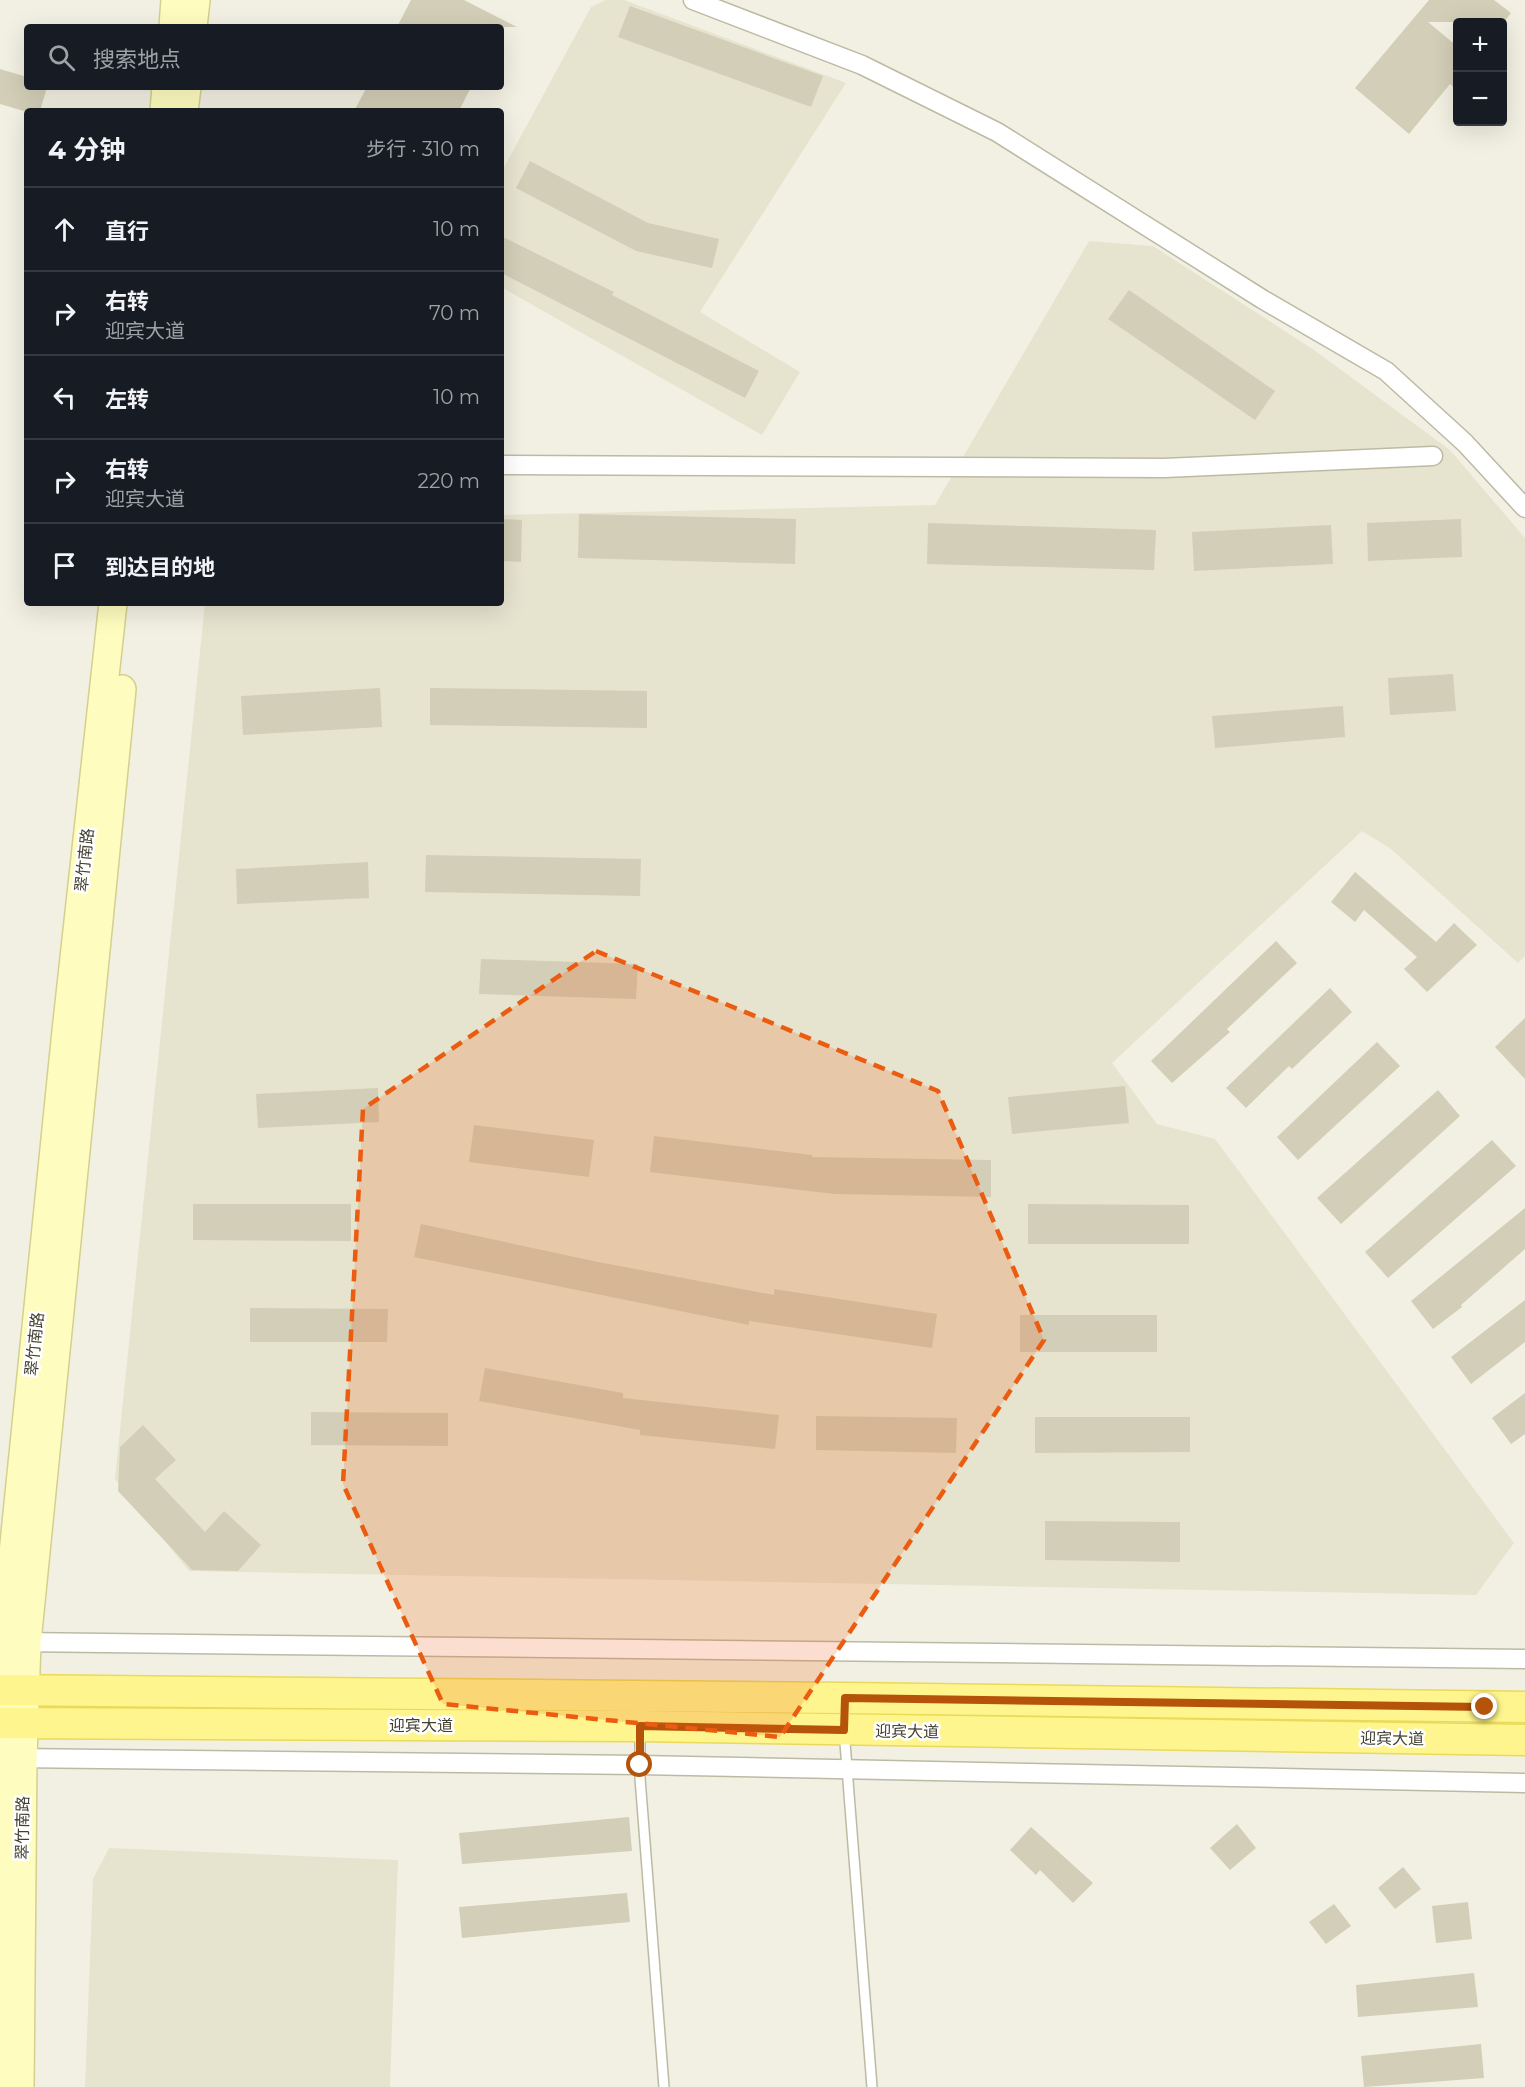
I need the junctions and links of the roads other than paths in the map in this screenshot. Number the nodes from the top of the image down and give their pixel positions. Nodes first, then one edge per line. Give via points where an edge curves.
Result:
1 (175, 0) edge
2 (196, 0) edge
3 (693, 0) edge
4 (173, 24) edge
5 (193, 24) edge
6 (166, 90) edge
7 (187, 90) edge
8 (164, 108) edge
9 (184, 108) edge
10 (1433, 456) dead end
11 (504, 465) edge
12 (1525, 508) edge
13 (113, 606) edge
14 (131, 606) edge
15 (10, 1642) edge
16 (1525, 1659) edge
17 (9, 1690) edge
18 (845, 1698) junction
19 (1525, 1707) edge
20 (639, 1711) junction
21 (9, 1723) edge
22 (844, 1730) junction
23 (1525, 1740) edge
24 (9, 1758) edge
25 (640, 1765) junction
26 (848, 1770) junction
27 (1525, 1783) edge
28 (0, 2087) edge
29 (20, 2087) edge
30 (664, 2087) edge
31 (872, 2087) edge

1 - 4 main road
2 - 5 main road
3 - 12 street via 862,64 997,132 1386,372 1465,443
6 - 8 main road
7 - 9 main road
10 - 11 street via 1164,468
13 - 15 main road, 翠竹南路 via 66,1031
14 - 15 main road, 翠竹南路 via 87,1022
15 - 16 street
15 - 17 main road, 翠竹南路
17 - 20 main road, 迎宾大道
17 - 21 main road, 翠竹南路
18 - 19 main road, 迎宾大道
18 - 20 main road, 迎宾大道
18 - 22 lane
20 - 21 main road, 迎宾大道
20 - 22 main road, 迎宾大道
20 - 25 lane
21 - 24 main road, 翠竹南路
22 - 23 main road, 迎宾大道
22 - 26 lane
24 - 25 street
24 - 28 main road, 翠竹南路
24 - 29 main road, 翠竹南路
25 - 26 street
25 - 30 lane
26 - 27 street
26 - 31 lane

